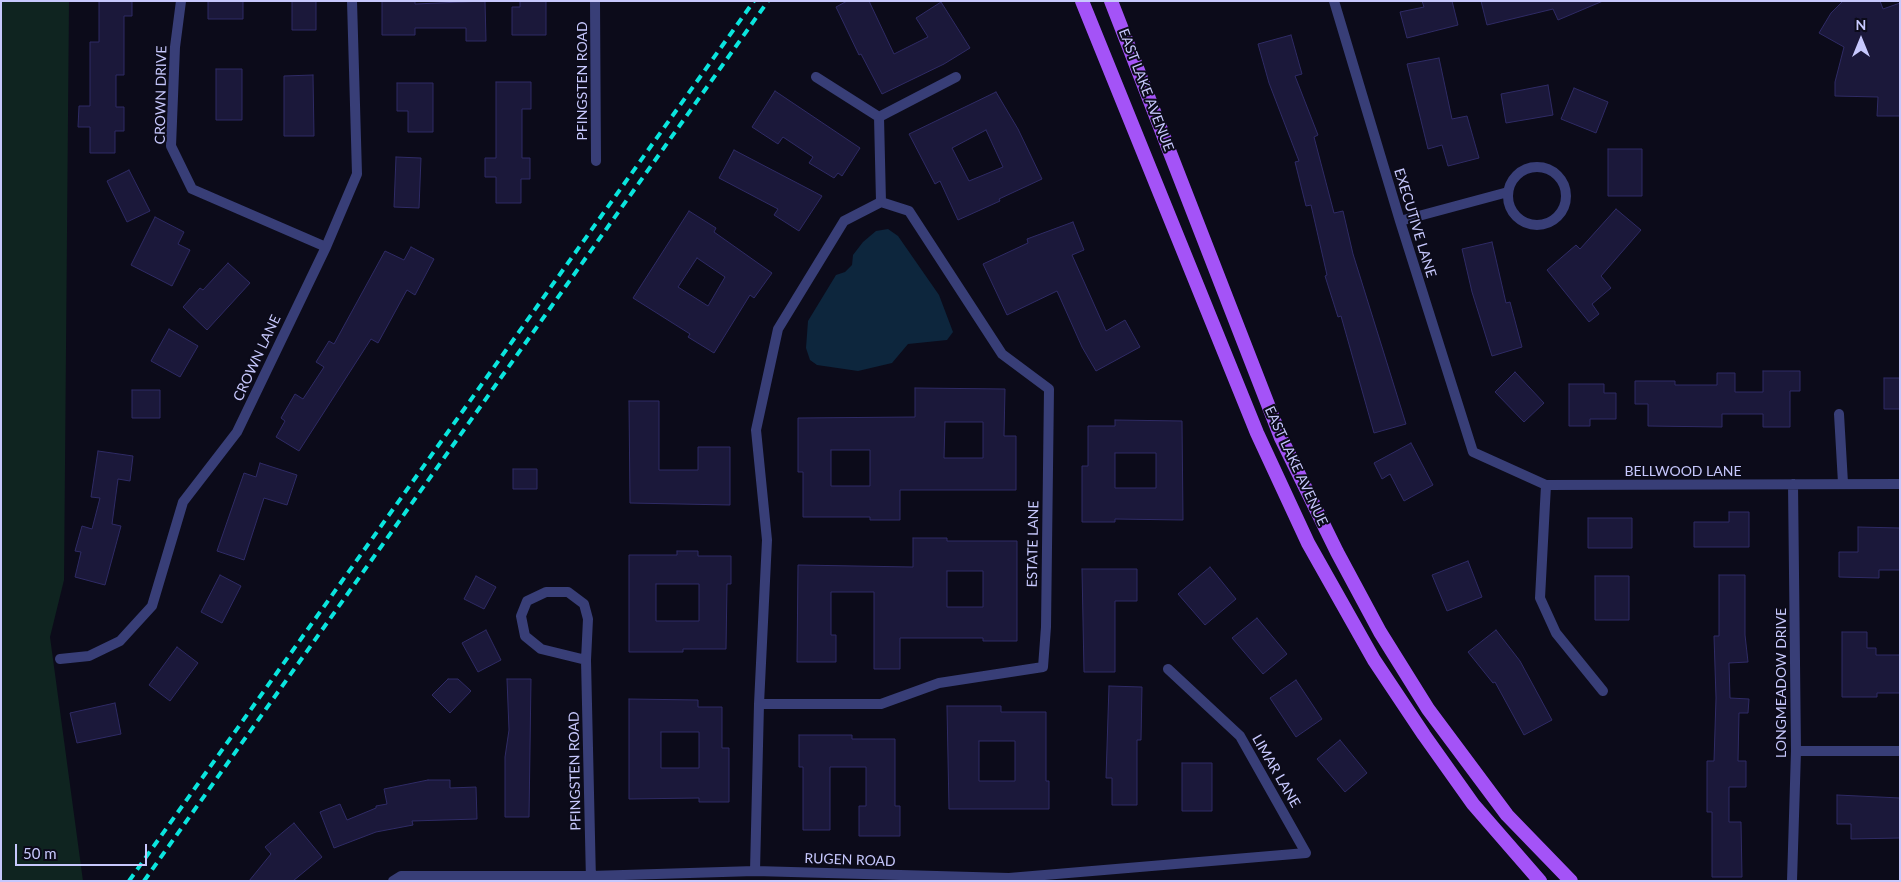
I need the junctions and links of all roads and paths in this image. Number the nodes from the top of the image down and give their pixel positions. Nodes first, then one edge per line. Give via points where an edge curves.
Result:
1 (181, 1) edge
2 (352, 1) edge
3 (595, 1) edge
4 (1082, 1) edge
5 (1111, 1) edge
6 (1334, 1) edge
7 (956, 76) dead end
8 (816, 77) dead end
9 (879, 117) junction
10 (596, 161) dead end
11 (1508, 192) junction
12 (881, 202) junction
13 (1400, 221) junction
14 (326, 247) junction
15 (1839, 414) dead end
16 (1473, 452) joint
17 (1843, 483) junction
18 (1793, 484) junction
19 (1900, 484) edge
20 (1546, 485) junction
21 (60, 659) dead end
22 (586, 660) junction
23 (1168, 669) dead end
24 (1603, 691) dead end
25 (759, 704) junction
26 (1796, 751) junction
27 (1900, 751) edge
28 (1306, 853) joint
29 (755, 871) junction
30 (591, 878) edge
31 (1009, 880) edge
32 (394, 881) edge
33 (1540, 881) edge
34 (1571, 881) edge
35 (1792, 881) edge

1 - 14 street, CROWN DRIVE via 175,47 172,146 192,189
2 - 14 street, CROWN LANE via 358,174
3 - 10 street, PFINGSTEN ROAD
4 - 33 main road, EAST LAKE AVENUE via 1256,433 1308,543 1374,660 1424,735 1472,804
5 - 34 main road, EAST LAKE AVENUE via 1281,438 1337,552 1380,632 1428,709 1507,815
6 - 13 street, EXECUTIVE LANE
7 - 9 street
8 - 9 street
9 - 12 street
11 - 11 street via 1516,175 1542,167 1551,170 1564,184 1566,202 1562,211 1549,223 1532,225 1516,217
11 - 13 street
12 - 25 street via 844,221 778,329 756,430 767,540
12 - 25 street, ESTATE LANE via 909,211 1002,354 1049,389 1043,667 939,683 881,704
13 - 16 street, EXECUTIVE LANE
14 - 21 street, CROWN LANE via 237,432 183,502 152,606 120,641 89,656
15 - 17 street
16 - 20 street, BELLWOOD LANE
17 - 18 street, BELLWOOD LANE
17 - 19 street, BELLWOOD LANE
18 - 20 street, BELLWOOD LANE
18 - 26 street, LONGMEADOW DRIVE
20 - 24 street via 1540,598 1556,633
22 - 22 street, PFINGSTEN ROAD via 588,618 584,604 568,592 546,592 527,601 521,616 525,636 541,649
22 - 30 street, PFINGSTEN ROAD
23 - 28 street, LIMAR LANE via 1240,736
25 - 29 street
26 - 27 street
26 - 35 street, LONGMEADOW DRIVE
28 - 31 street, RUGEN ROAD
29 - 30 street, RUGEN ROAD
29 - 31 street, RUGEN ROAD
30 - 32 street, RUGEN ROAD via 401,876

